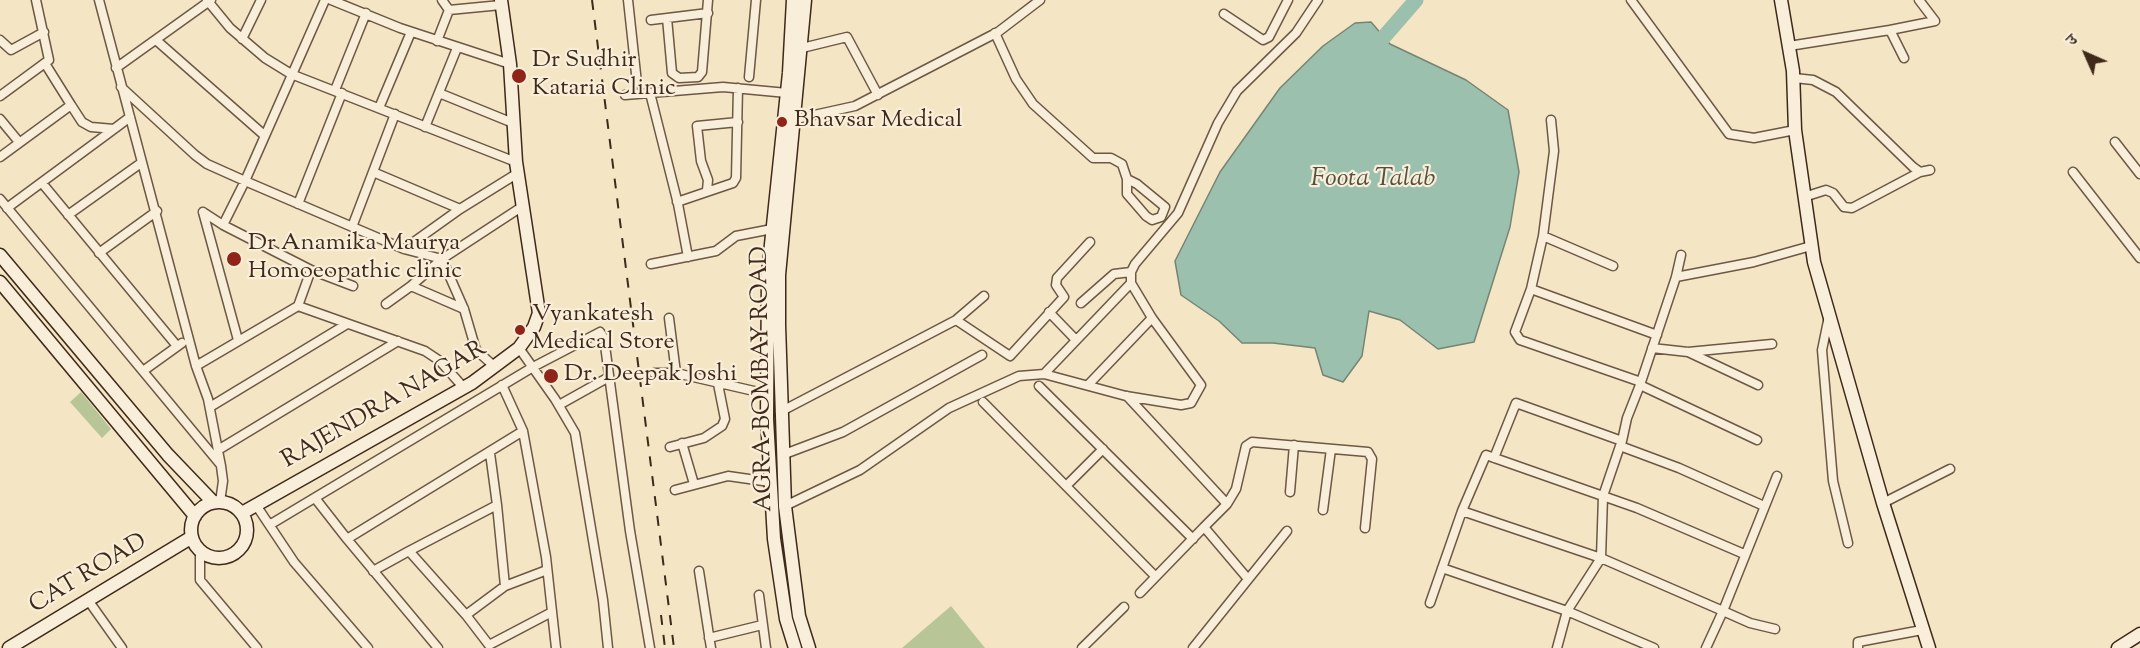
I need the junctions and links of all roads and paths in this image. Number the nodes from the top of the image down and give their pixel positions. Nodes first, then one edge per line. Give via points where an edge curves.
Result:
1 (36, 0) edge
2 (261, 0) edge
3 (325, 0) edge
4 (331, 0) edge
5 (442, 0) edge
6 (628, 0) edge
7 (708, 0) edge
8 (756, 0) edge
9 (793, 0) edge
10 (805, 0) edge
11 (1040, 0) edge
12 (1288, 0) edge
13 (1318, 0) edge
14 (1631, 0) edge
15 (1781, 0) edge
16 (1919, 0) edge
17 (101, 1) edge
18 (209, 1) edge
19 (501, 2) edge
20 (449, 10) junction
21 (708, 13) junction
22 (366, 14) junction
23 (1224, 14) dead end
24 (667, 18) junction
25 (651, 20) dead end
26 (1890, 30) junction
27 (411, 32) junction
28 (44, 33) junction
29 (995, 33) junction
30 (242, 39) junction
31 (0, 40) edge
32 (156, 40) junction
33 (437, 41) junction
34 (1789, 46) junction
35 (457, 48) junction
36 (802, 48) junction
37 (1904, 58) dead end
38 (46, 64) junction
39 (510, 64) junction
40 (116, 68) junction
41 (291, 74) junction
42 (749, 77) dead end
43 (1794, 78) junction
44 (637, 83) dead end
45 (121, 86) junction
46 (738, 88) junction
47 (339, 92) junction
48 (439, 93) junction
49 (650, 93) junction
50 (787, 93) junction
51 (878, 94) junction
52 (625, 95) dead end
53 (0, 96) edge
54 (71, 105) junction
55 (379, 108) junction
56 (395, 114) junction
57 (130, 117) junction
58 (0, 119) edge
59 (796, 119) junction
60 (1551, 120) dead end
61 (738, 122) junction
62 (513, 123) junction
63 (425, 127) junction
64 (114, 129) junction
65 (1795, 130) junction
66 (264, 135) junction
67 (19, 142) junction
68 (2115, 142) dead end
69 (0, 157) edge
70 (141, 163) junction
71 (517, 168) junction
72 (1930, 170) dead end
73 (373, 172) junction
74 (1920, 172) junction
75 (2073, 172) dead end
76 (2140, 174) edge
77 (1127, 179) junction
78 (245, 181) junction
79 (42, 183) junction
80 (706, 190) junction
81 (1804, 197) junction
82 (0, 199) edge
83 (677, 202) junction
84 (298, 204) junction
85 (523, 206) junction
86 (7, 208) junction
87 (460, 209) junction
88 (157, 211) junction
89 (68, 215) junction
90 (223, 225) junction
91 (352, 227) junction
92 (772, 229) junction
93 (1543, 236) junction
94 (1090, 242) dead end
95 (1811, 246) junction
96 (404, 249) junction
97 (99, 254) junction
98 (0, 255) edge
99 (1681, 255) dead end
100 (688, 257) junction
101 (2140, 258) edge
102 (442, 259) junction
103 (651, 264) dead end
104 (1613, 266) dead end
105 (311, 270) junction
106 (1131, 272) junction
107 (1676, 277) junction
108 (0, 282) edge
109 (1131, 283) junction
110 (353, 286) dead end
111 (411, 286) junction
112 (1531, 289) junction
113 (984, 296) dead end
114 (1081, 303) dead end
115 (386, 304) dead end
116 (298, 306) junction
117 (464, 309) junction
118 (1049, 312) junction
119 (1829, 315) junction
120 (669, 318) dead end
121 (1152, 318) junction
122 (956, 320) junction
123 (347, 324) junction
124 (1657, 335) junction
125 (190, 337) junction
126 (238, 340) junction
127 (1076, 340) junction
128 (398, 341) junction
129 (1772, 344) dead end
130 (177, 346) junction
131 (519, 348) junction
132 (1652, 348) junction
133 (1688, 352) junction
134 (982, 355) dead end
135 (196, 366) junction
136 (495, 367) junction
137 (532, 367) junction
138 (143, 370) junction
139 (654, 373) dead end
140 (676, 373) junction
141 (1044, 374) junction
142 (609, 378) junction
143 (718, 384) junction
144 (1640, 384) junction
145 (502, 385) junction
146 (1088, 385) junction
147 (1758, 385) dead end
148 (1039, 386) dead end
149 (464, 388) junction
150 (767, 394) junction
151 (1126, 396) junction
152 (983, 402) dead end
153 (559, 405) junction
154 (210, 407) junction
155 (780, 412) junction
156 (523, 431) junction
157 (1757, 440) dead end
158 (682, 443) junction
159 (1621, 444) junction
160 (1294, 445) junction
161 (670, 447) dead end
162 (1331, 448) junction
163 (218, 450) junction
164 (1103, 450) junction
165 (490, 453) junction
166 (782, 455) junction
167 (1494, 458) junction
168 (221, 466) junction
169 (1950, 469) dead end
170 (1777, 476) dead end
171 (770, 482) junction
172 (694, 484) junction
173 (1066, 486) junction
174 (675, 490) dead end
175 (1290, 492) dead end
176 (1604, 496) junction
177 (315, 498) junction
178 (216, 502) junction
179 (1883, 503) junction
180 (1227, 504) junction
181 (256, 505) junction
182 (496, 505) junction
183 (784, 506) junction
184 (1764, 506) junction
185 (1323, 510) dead end
186 (1462, 511) junction
187 (242, 513) junction
188 (195, 516) junction
189 (271, 524) junction
190 (1204, 527) junction
191 (1365, 528) dead end
192 (1287, 531) dead end
193 (1193, 538) junction
194 (347, 539) junction
195 (1848, 543) dead end
196 (195, 544) junction
197 (409, 551) junction
198 (1744, 555) junction
199 (1601, 558) junction
200 (1442, 568) junction
201 (547, 570) junction
202 (373, 571) junction
203 (699, 572) dead end
204 (1155, 576) junction
205 (1248, 579) junction
206 (505, 586) junction
207 (1140, 592) dead end
208 (759, 595) dead end
209 (90, 603) junction
210 (1430, 603) dead end
211 (1124, 607) dead end
212 (1567, 611) junction
213 (1722, 611) junction
214 (550, 613) junction
215 (466, 615) junction
216 (762, 625) junction
217 (1774, 629) dead end
218 (1922, 630) junction
219 (2140, 634) edge
220 (709, 638) junction
221 (487, 647) edge
222 (9, 648) edge
223 (21, 648) edge
224 (122, 648) edge
225 (257, 648) edge
226 (368, 648) edge
227 (438, 648) edge
228 (556, 648) edge
229 (608, 648) edge
230 (651, 648) edge
231 (711, 648) edge
232 (766, 648) edge
233 (795, 648) edge
234 (809, 648) edge
235 (1082, 648) edge
236 (1193, 648) edge
237 (1557, 648) edge
238 (1654, 648) edge
239 (1706, 648) edge
240 (1858, 648) edge
241 (1929, 648) edge
242 (2118, 648) edge

1 - 28 street
2 - 30 street
3 - 41 street
4 - 22 street
5 - 20 street
6 - 44 street
7 - 21 street
8 - 42 street
9 - 50 main road, AGRA-BOMBAY ROAD
10 - 36 main road, AGRA-BOMBAY ROAD
11 - 29 street
12 - 23 street via 1269,37 1263,40
13 - 106 street via 1296,33 1237,91 1218,123 1178,213
14 - 65 street via 1729,134 1754,138
15 - 34 main road
16 - 26 street via 1935,21
17 - 40 street
18 - 30 street
18 - 32 street
19 - 20 street
19 - 39 main road, RAJENDRA NAGAR
20 - 33 street
21 - 24 street
21 - 24 street via 702,72 698,77 674,75
22 - 27 street
22 - 47 street
24 - 25 street
26 - 34 street
26 - 37 street
27 - 33 street
27 - 55 street
28 - 31 street via 11,50
28 - 38 street via 49,55
29 - 51 street
29 - 77 street via 1016,80 1033,104 1093,158 1117,160
30 - 41 street
32 - 40 street
32 - 66 street
33 - 35 street
34 - 43 main road
35 - 39 street
35 - 48 street
36 - 51 street via 847,37
36 - 59 main road, AGRA-BOMBAY ROAD
38 - 53 street
38 - 54 street
39 - 62 main road, RAJENDRA NAGAR
40 - 45 street
41 - 47 street
41 - 66 street
43 - 65 main road
43 - 74 street via 1813,80 1836,92
45 - 57 street
45 - 78 street via 195,155
46 - 49 street
46 - 50 street
46 - 61 street
47 - 55 street
47 - 84 street
48 - 62 street
48 - 63 street
49 - 52 street
49 - 83 street
50 - 92 main road, AGRA-BOMBAY ROAD
51 - 59 street via 855,106
54 - 64 street via 87,126
54 - 67 street
55 - 56 street
56 - 63 street
56 - 73 street
57 - 64 street
57 - 70 street
58 - 67 street
59 - 155 main road, AGRA-BOMBAY ROAD via 779,276
60 - 93 street via 1554,151
61 - 80 street via 736,178 733,183
61 - 80 street via 697,126 708,180
62 - 71 main road, RAJENDRA NAGAR
63 - 71 street
64 - 79 street
65 - 81 main road
66 - 78 street
67 - 69 street
68 - 76 street
70 - 88 street
70 - 89 street
71 - 85 main road, RAJENDRA NAGAR
71 - 87 street
72 - 74 street
73 - 87 street
73 - 91 street
74 - 81 street via 1852,208 1844,207 1826,190
75 - 101 street
77 - 77 street via 1162,203 1165,212 1161,217 1152,220 1146,216 1127,194
78 - 84 street
78 - 90 street
79 - 86 street
79 - 89 street
80 - 83 street
81 - 95 main road
82 - 86 street
83 - 100 street
84 - 91 street
85 - 102 street
85 - 131 main road, RAJENDRA NAGAR via 539,313
86 - 138 street
87 - 96 street
88 - 97 street
88 - 125 street
89 - 97 street
90 - 105 street
90 - 126 street via 203,212
91 - 96 street
92 - 100 street via 736,236 720,250
92 - 150 main road, AGRA-BOMBAY ROAD
93 - 104 street
93 - 112 street
94 - 118 street via 1057,278 1056,285 1064,297
95 - 107 street
95 - 119 main road
96 - 102 street
97 - 130 street
98 - 178 main road via 168,455
99 - 107 street
100 - 103 street
102 - 111 street
102 - 117 street
105 - 110 street
105 - 116 street
106 - 109 street
106 - 114 street via 1114,274
107 - 124 street
108 - 188 main road
109 - 121 street
109 - 127 street
111 - 115 street
111 - 117 street
112 - 124 street
112 - 144 street via 1515,332 1520,340
113 - 122 street
116 - 123 street
116 - 126 street
117 - 136 street via 476,350
118 - 122 street via 1010,356
118 - 127 street
119 - 179 main road
119 - 195 street via 1821,350 1833,481
120 - 140 street
121 - 146 street
121 - 151 street via 1201,385 1191,402 1181,405
122 - 155 street
123 - 128 street
123 - 154 street
124 - 132 street
125 - 130 street
125 - 135 street
126 - 135 street
127 - 141 street
128 - 149 street via 432,356
128 - 163 street
129 - 133 street
130 - 138 street
131 - 136 main road, RAJENDRA NAGAR
131 - 137 street
132 - 133 street
132 - 144 street
133 - 147 street
134 - 166 street via 843,432
135 - 154 street
136 - 149 main road, RAJENDRA NAGAR
137 - 142 street via 600,332
137 - 145 street
137 - 153 street
138 - 168 street
139 - 140 street
140 - 143 street
141 - 146 street
141 - 183 street via 1019,376 949,408 860,470
142 - 153 street
142 - 230 street
143 - 150 street
143 - 158 street via 722,426 704,438
144 - 157 street
144 - 159 street
145 - 156 street
145 - 177 street
146 - 151 street
148 - 164 street
149 - 181 main road, RAJENDRA NAGAR
150 - 171 main road, AGRA-BOMBAY ROAD
151 - 180 street
152 - 173 street
153 - 229 street via 575,433 583,466
154 - 163 street
155 - 166 main road, AGRA-BOMBAY ROAD
156 - 165 street
156 - 201 street
158 - 161 street
158 - 172 street
159 - 167 street via 1516,403
159 - 176 street
159 - 184 street
160 - 162 street
160 - 175 street
160 - 180 street via 1252,442 1246,446 1236,489
162 - 185 street
162 - 191 street via 1371,454
163 - 168 street
164 - 173 street
164 - 193 street
165 - 182 street
165 - 194 street
166 - 183 main road, AGRA-BOMBAY ROAD
167 - 176 street
167 - 186 street via 1486,455
168 - 178 street via 223,481
169 - 179 street
170 - 184 street
171 - 172 street via 728,476
171 - 233 main road, AGRA-BOMBAY ROAD via 786,619
172 - 174 street
173 - 204 street
176 - 198 street
176 - 199 street
177 - 189 street
177 - 194 street
178 - 187 main road via 228,503
178 - 188 main road via 202,507
179 - 218 main road
180 - 190 street
181 - 187 main road, RAJENDRA NAGAR
181 - 189 street
182 - 197 street
182 - 206 street
183 - 234 main road, AGRA-BOMBAY ROAD via 799,616
184 - 198 street
186 - 199 street
186 - 200 street
187 - 196 main road via 246,536 239,549 225,558 216,558
188 - 196 main road via 191,525
189 - 226 street via 294,562
190 - 193 street
190 - 205 street
192 - 205 street
193 - 204 street
194 - 202 street
196 - 209 main road, CAT ROAD
196 - 225 street via 200,580
197 - 202 street
197 - 215 street
198 - 213 street
199 - 212 street
199 - 213 street
200 - 210 street
200 - 212 street
201 - 206 street
201 - 214 street
202 - 227 street
203 - 220 street
204 - 207 street
205 - 236 street
206 - 215 street
208 - 216 street
209 - 222 main road, CAT ROAD
209 - 223 main road, CAT ROAD
209 - 224 street
211 - 235 street
212 - 237 street
212 - 238 street
213 - 217 street
213 - 239 street
214 - 221 street
214 - 228 street
215 - 221 street
216 - 220 street
216 - 232 street
218 - 240 street via 1858,642
218 - 241 main road
219 - 242 main road
220 - 231 street

